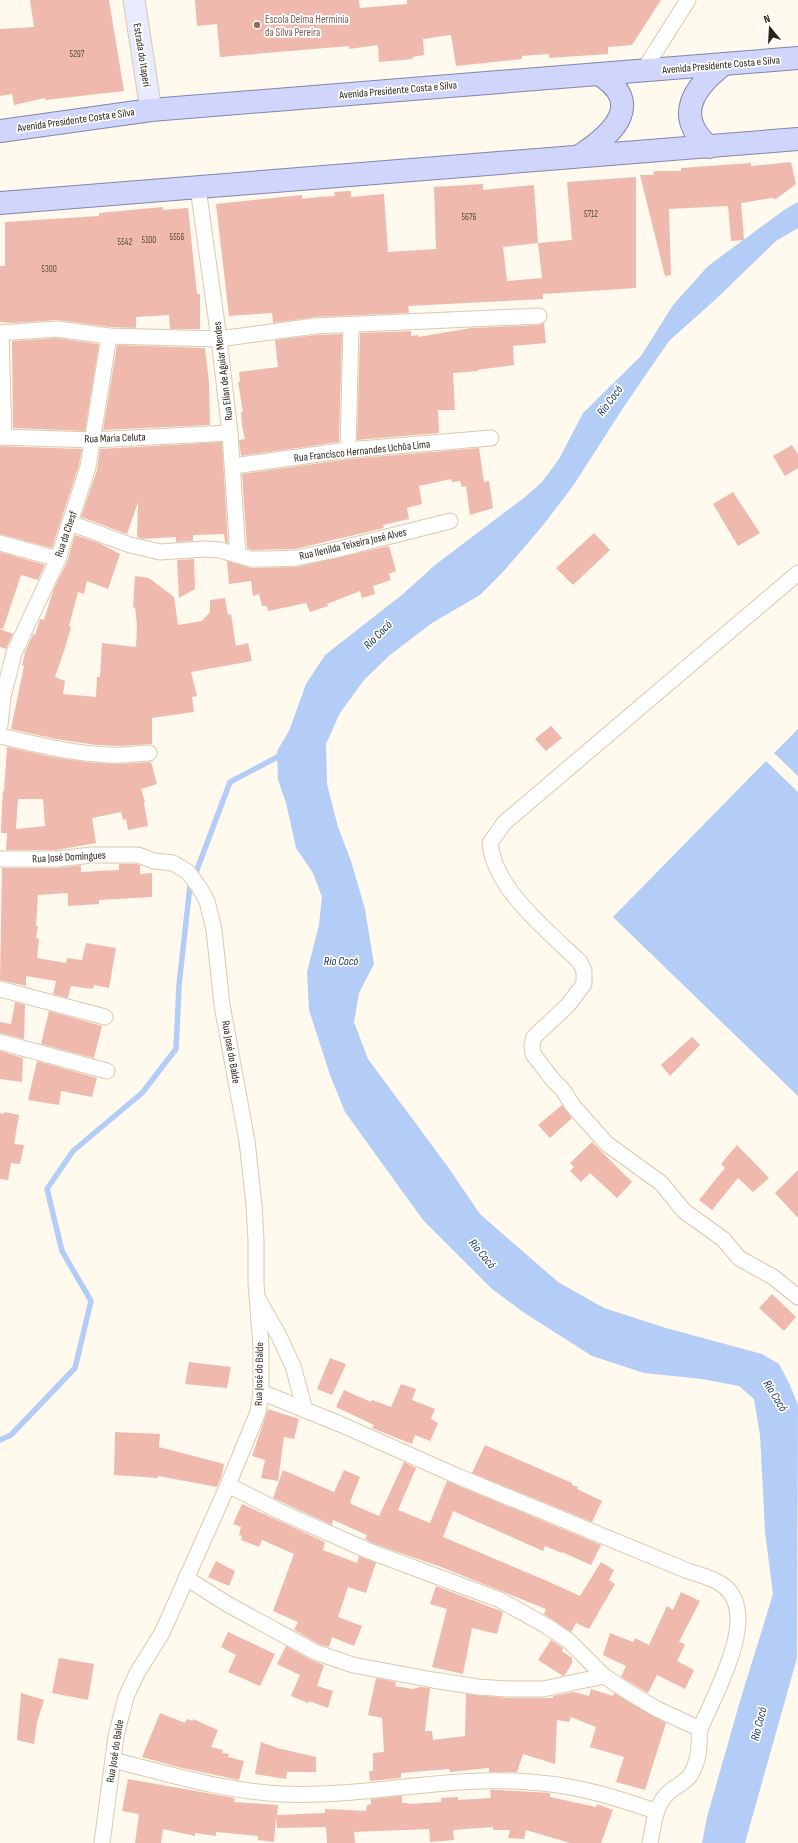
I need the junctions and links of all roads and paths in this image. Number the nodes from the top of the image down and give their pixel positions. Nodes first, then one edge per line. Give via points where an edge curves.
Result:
1 (134, 0) edge
2 (688, 0) edge
3 (798, 58) edge
4 (724, 64) junction
5 (643, 71) junction
6 (599, 74) junction
7 (151, 110) junction
8 (0, 131) edge
9 (798, 139) edge
10 (709, 147) junction
11 (581, 155) junction
12 (198, 188) junction
13 (0, 203) edge
14 (539, 316) dead end
15 (351, 325) junction
16 (1, 333) edge
17 (110, 336) junction
18 (220, 339) junction
19 (230, 433) junction
20 (2, 437) edge
21 (490, 438) dead end
22 (93, 440) junction
23 (348, 450) junction
24 (234, 466) junction
25 (450, 521) dead end
26 (70, 523) junction
27 (0, 543) edge
28 (238, 554) junction
29 (58, 559) junction
30 (798, 574) edge
31 (7, 652) edge
32 (0, 725) edge
33 (0, 736) edge
34 (149, 753) dead end
35 (0, 859) edge
36 (207, 901) joint
37 (0, 989) edge
38 (105, 1016) dead end
39 (0, 1042) edge
40 (107, 1070) dead end
41 (257, 1296) junction
42 (798, 1297) edge
43 (261, 1392) junction
44 (305, 1410) junction
45 (228, 1485) junction
46 (186, 1578) junction
47 (604, 1676) junction
48 (700, 1729) junction
49 (113, 1760) junction
50 (655, 1811) junction
51 (102, 1843) edge
52 (650, 1843) edge

1 - 7 street, Estrada do Itaperi
2 - 5 street
3 - 4 main road, Avenida Presidente Costa e Silva
4 - 5 main road, Avenida Presidente Costa e Silva
4 - 10 main road via 701,84 694,93 691,103 690,119 694,130
5 - 6 main road, Avenida Presidente Costa e Silva
6 - 7 main road, Avenida Presidente Costa e Silva
6 - 11 main road via 616,87 622,100 622,110 609,134
7 - 8 main road, Avenida Presidente Costa e Silva
9 - 10 main road
10 - 11 main road
11 - 12 main road
12 - 13 main road
12 - 18 street, Rua Elian de Aguiar Mendes
14 - 15 street
15 - 18 street via 315,326
15 - 23 street
16 - 17 street via 56,330
16 - 20 street
17 - 18 street
17 - 22 street, Rua da Chesf
18 - 19 street, Rua Elian de Aguiar Mendes
19 - 22 street, Rua Maria Celuta
19 - 24 street, Rua Elian de Aguiar Mendes
20 - 22 street, Rua Maria Celuta
21 - 23 street, Rua Francisco Hernandes Uchôa Lima
22 - 26 street, Rua da Chesf via 88,467
23 - 24 street, Rua Francisco Hernandes Uchôa Lima
24 - 28 street, Rua Elian de Aguiar Mendes
25 - 28 street, Rua Ilenilda Teixeira José Alves via 296,558 251,559
26 - 28 street, Rua Ilenilda Teixeira José Alves via 130,545 160,552 205,549
26 - 29 street, Rua da Chesf
27 - 29 street
29 - 31 street, Rua da Chesf
30 - 42 street via 504,823 490,843 498,873 510,891 580,962 584,971 584,984 568,1005 534,1037 533,1054 538,1062 607,1144 661,1183 684,1211 723,1239 738,1258 773,1277
31 - 32 street, Rua da Chesf
33 - 34 street via 87,754
35 - 36 street, Rua José Domingues via 138,855 173,863 188,872
36 - 41 street, Rua José do Balde via 214,930 222,1005 247,1141 256,1240
37 - 38 street
39 - 40 street
41 - 43 street, Rua José do Balde
41 - 44 street via 293,1366
43 - 44 street
43 - 45 street, Rua José do Balde via 258,1412
44 - 48 street via 457,1476 713,1579 726,1587 736,1602 737,1631 722,1685
45 - 46 street, Rua José do Balde
45 - 47 street via 369,1551 500,1600 568,1641
46 - 47 street via 229,1605 315,1652 353,1665 478,1687 508,1689 543,1690
46 - 49 street, Rua José do Balde via 162,1633 137,1673 126,1697
47 - 48 street via 658,1709
48 - 50 street via 697,1763 690,1776 668,1792
49 - 50 street via 212,1785 280,1794 339,1794 422,1785 528,1782 606,1794
49 - 51 street, Rua José do Balde
50 - 52 street

